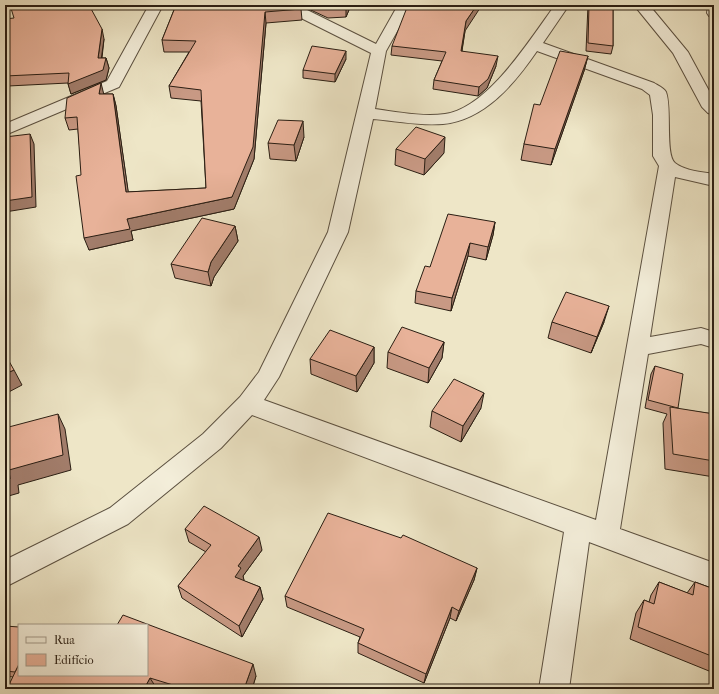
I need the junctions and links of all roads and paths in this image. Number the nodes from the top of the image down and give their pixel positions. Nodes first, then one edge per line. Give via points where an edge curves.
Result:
1 (156, 5) edge
2 (286, 5) edge
3 (405, 5) edge
4 (562, 5) edge
5 (641, 5) edge
6 (714, 6) edge
7 (714, 13) edge
8 (533, 45) junction
9 (379, 50) junction
10 (714, 88) edge
11 (711, 107) edge
12 (366, 113) junction
13 (5, 130) edge
14 (668, 166) junction
15 (714, 180) edge
16 (714, 340) edge
17 (638, 348) junction
18 (248, 404) junction
19 (578, 526) junction
20 (606, 536) junction
21 (5, 574) edge
22 (714, 576) edge
23 (554, 689) edge

1 - 13 street via 113,84
2 - 9 street
3 - 9 street
4 - 8 street
5 - 11 street via 680,52
6 - 7 street
8 - 12 street via 491,96 453,118 432,119
8 - 14 street via 638,82 658,93 662,156
9 - 12 street
10 - 11 street
12 - 18 street via 338,232 268,377
14 - 15 street via 682,173
14 - 17 street
16 - 17 street via 701,336
17 - 20 street
18 - 19 street
18 - 21 street via 212,441 119,516
19 - 20 street
19 - 23 street
20 - 22 street

